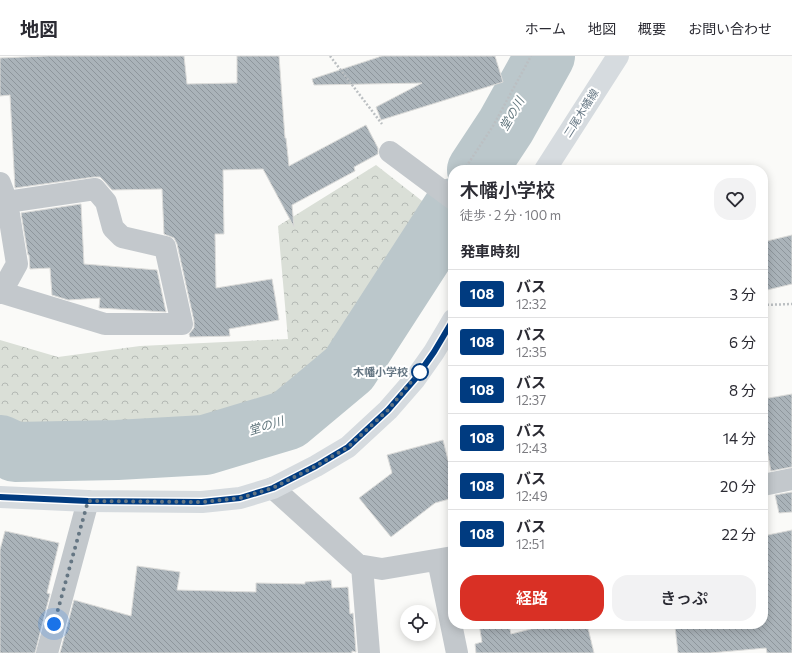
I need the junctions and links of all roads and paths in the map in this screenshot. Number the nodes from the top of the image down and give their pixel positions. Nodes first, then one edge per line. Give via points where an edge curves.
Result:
1 (330, 56) edge
2 (531, 56) edge
3 (618, 56) edge
4 (390, 152) joint
5 (467, 165) edge
6 (548, 165) edge
7 (3, 193) edge
8 (448, 196) edge
9 (1, 293) edge
10 (792, 304) edge
11 (768, 305) edge
12 (448, 328) edge
13 (792, 479) edge
14 (768, 484) edge
15 (273, 488) junction
16 (0, 497) edge
17 (88, 501) junction
18 (445, 559) edge
19 (362, 566) junction
20 (448, 582) edge
21 (454, 629) edge
22 (47, 653) edge
23 (369, 653) edge
24 (457, 653) edge

1 - 4 path via 383,125 390,138
2 - 5 path via 493,126
3 - 6 main road, 二尾木幡線
4 - 8 street
7 - 9 street via 17,264
7 - 9 street via 95,189 106,202 113,228 122,237 165,247 182,324 105,324
10 - 11 path
12 - 15 main road via 415,379 388,410 348,447
13 - 14 street
15 - 17 main road via 240,498 202,502
15 - 19 street
16 - 17 main road
17 - 22 street
18 - 19 street via 382,570
18 - 20 street
19 - 23 street
21 - 24 street

